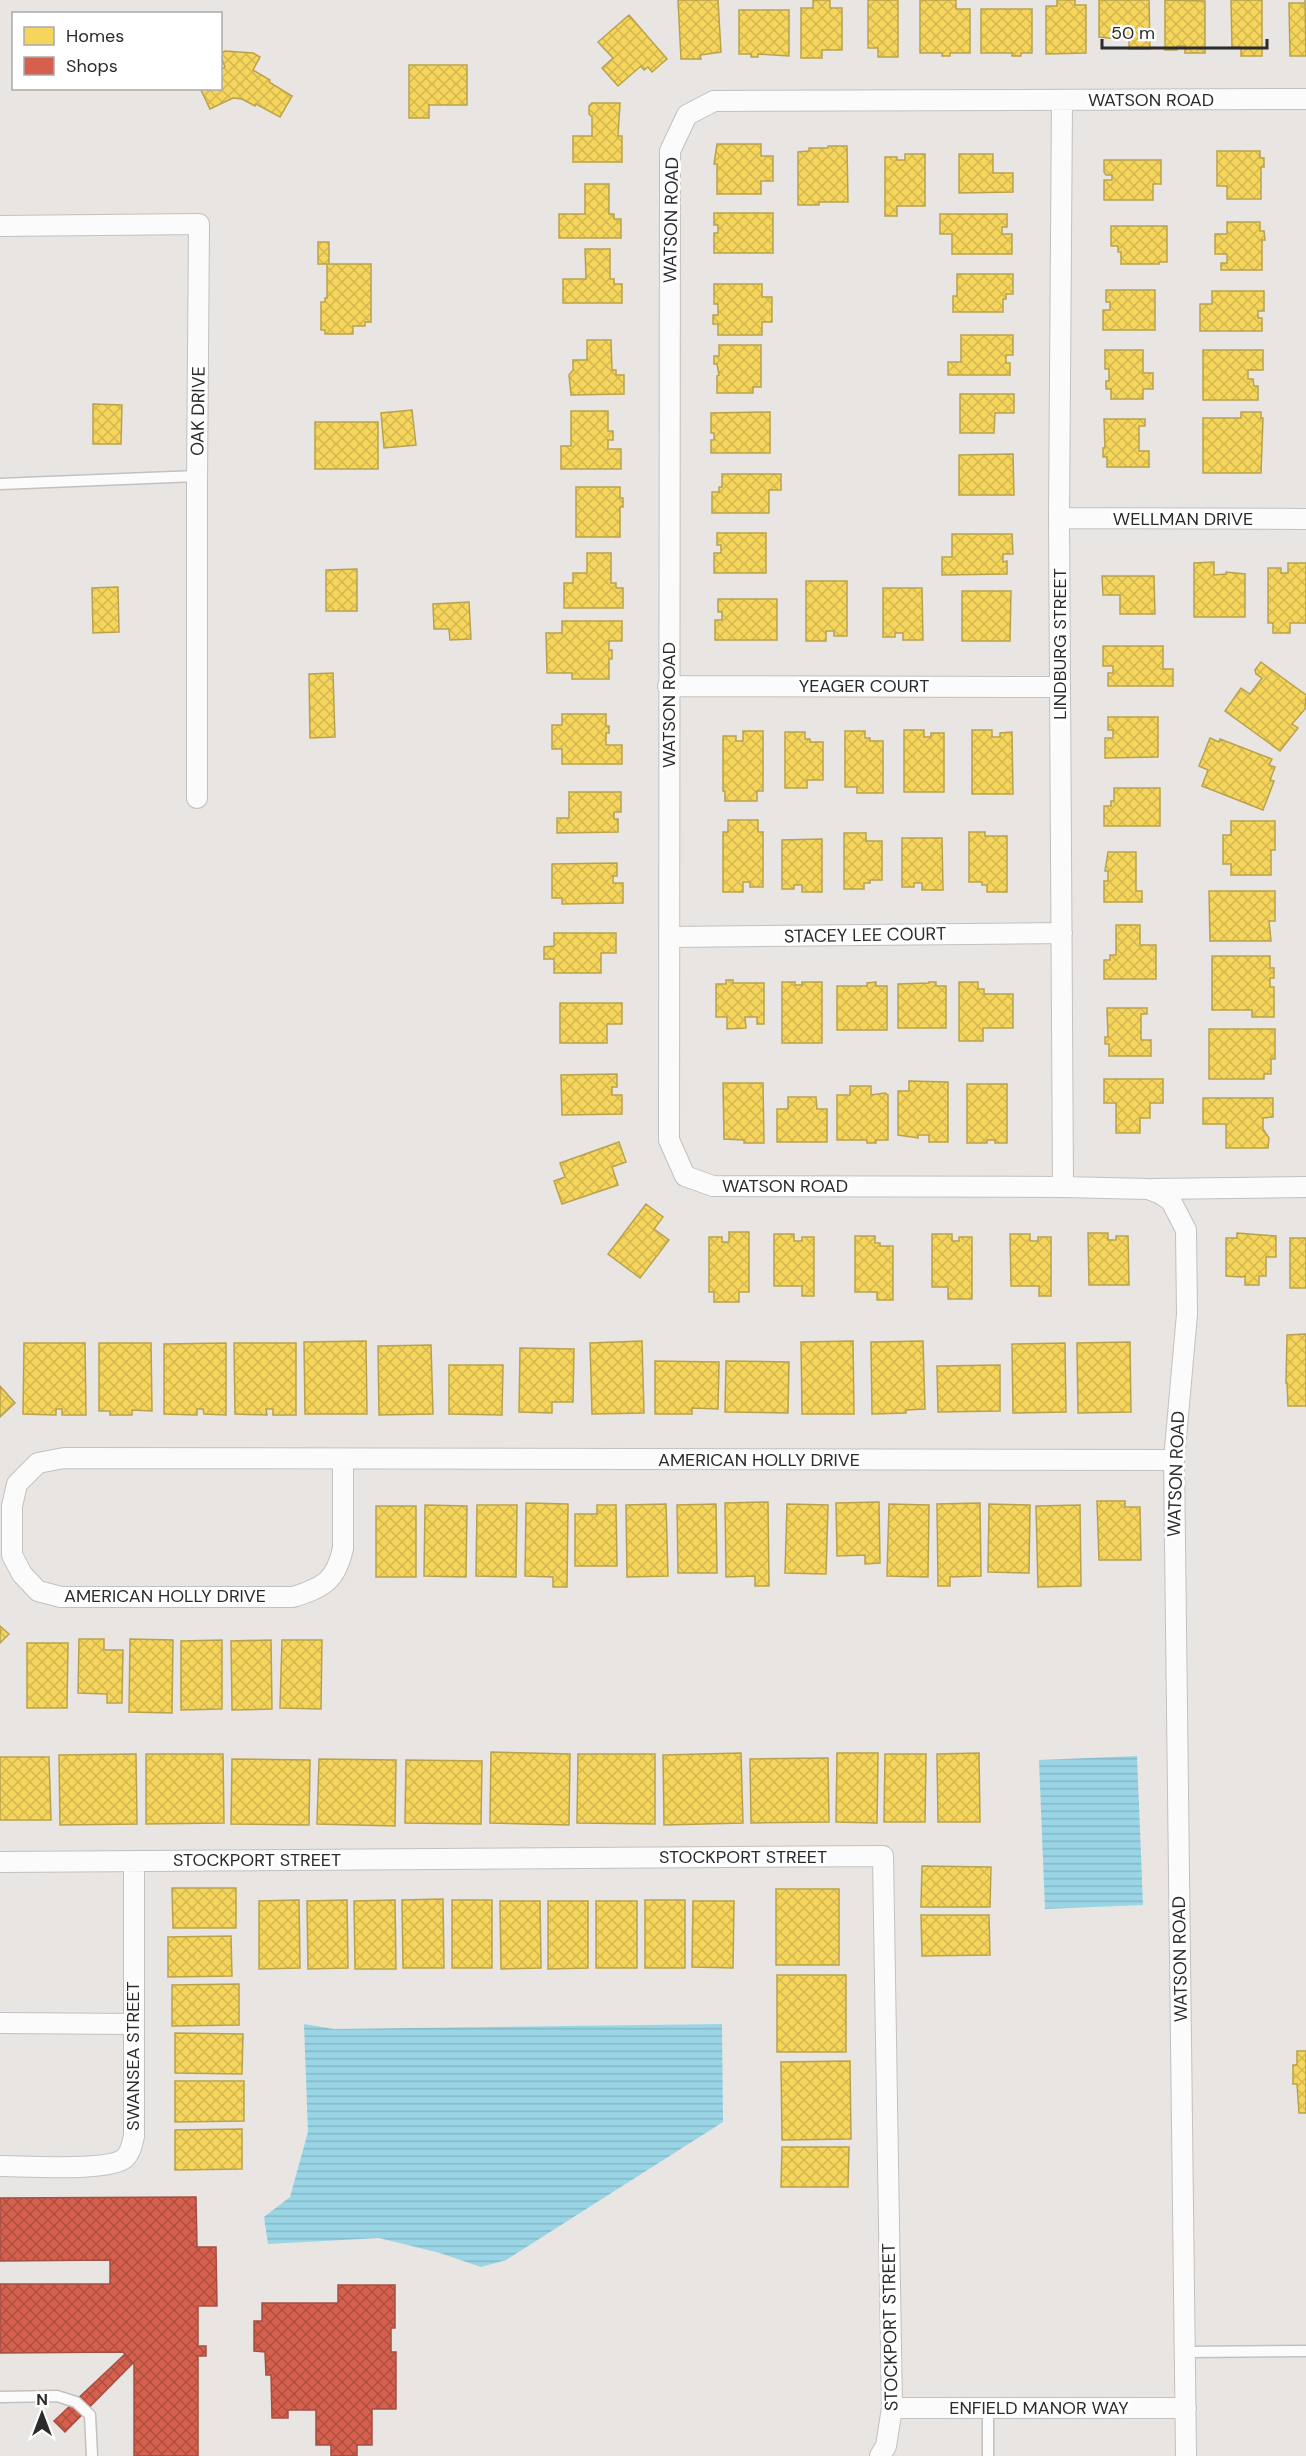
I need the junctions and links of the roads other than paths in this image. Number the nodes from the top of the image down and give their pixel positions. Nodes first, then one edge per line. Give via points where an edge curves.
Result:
1 (1306, 99) edge
2 (1062, 101) junction
3 (0, 226) edge
4 (197, 476) junction
5 (0, 484) edge
6 (1059, 518) junction
7 (1306, 519) edge
8 (668, 686) junction
9 (1060, 687) junction
10 (197, 798) dead end
11 (1062, 933) junction
12 (669, 937) junction
13 (1063, 1187) junction
14 (1306, 1187) edge
15 (1148, 1189) junction
16 (343, 1460) junction
17 (1174, 1460) junction
18 (134, 1861) junction
19 (0, 1862) edge
20 (0, 2023) edge
21 (134, 2024) junction
22 (0, 2166) edge
23 (1306, 2351) edge
24 (1185, 2352) junction
25 (0, 2397) edge
26 (892, 2408) junction
27 (988, 2408) junction
28 (1186, 2408) junction
29 (92, 2456) edge
30 (880, 2456) edge
31 (988, 2456) edge
32 (1186, 2456) edge

1 - 2 street, WATSON ROAD
2 - 6 street, LINDBURG STREET
2 - 8 street, WATSON ROAD via 714,101 687,115 670,151
3 - 4 street, OAK DRIVE via 200,224
4 - 5 lane
4 - 10 street, OAK DRIVE
6 - 7 street, WELLMAN DRIVE
6 - 9 street, LINDBURG STREET
8 - 9 street, YEAGER COURT
8 - 12 street, WATSON ROAD
9 - 11 street, LINDBURG STREET
11 - 12 street, STACEY LEE COURT
11 - 13 street, LINDBURG STREET
12 - 13 street, WATSON ROAD via 669,1140 685,1176 713,1186
13 - 15 street, WATSON ROAD
14 - 15 street
15 - 17 street, WATSON ROAD via 1171,1201 1186,1230 1186,1314
16 - 16 street, AMERICAN HOLLY DRIVE via 64,1458 38,1462 17,1484 12,1506 12,1555 38,1592 61,1597 293,1597 331,1580 340,1561
16 - 17 street, AMERICAN HOLLY DRIVE
17 - 24 street, WATSON ROAD
18 - 19 street, STOCKPORT STREET
18 - 21 street, SWANSEA STREET
18 - 26 street, STOCKPORT STREET via 883,1856
20 - 21 street
21 - 22 street, SWANSEA STREET via 134,2136 125,2158 102,2166
23 - 24 lane
24 - 28 street, WATSON ROAD
25 - 29 lane via 57,2397 76,2402 90,2415
26 - 27 street, ENFIELD MANOR WAY
26 - 30 street, STOCKPORT STREET via 886,2446
27 - 28 street, ENFIELD MANOR WAY
27 - 31 lane
28 - 32 street, WATSON ROAD

